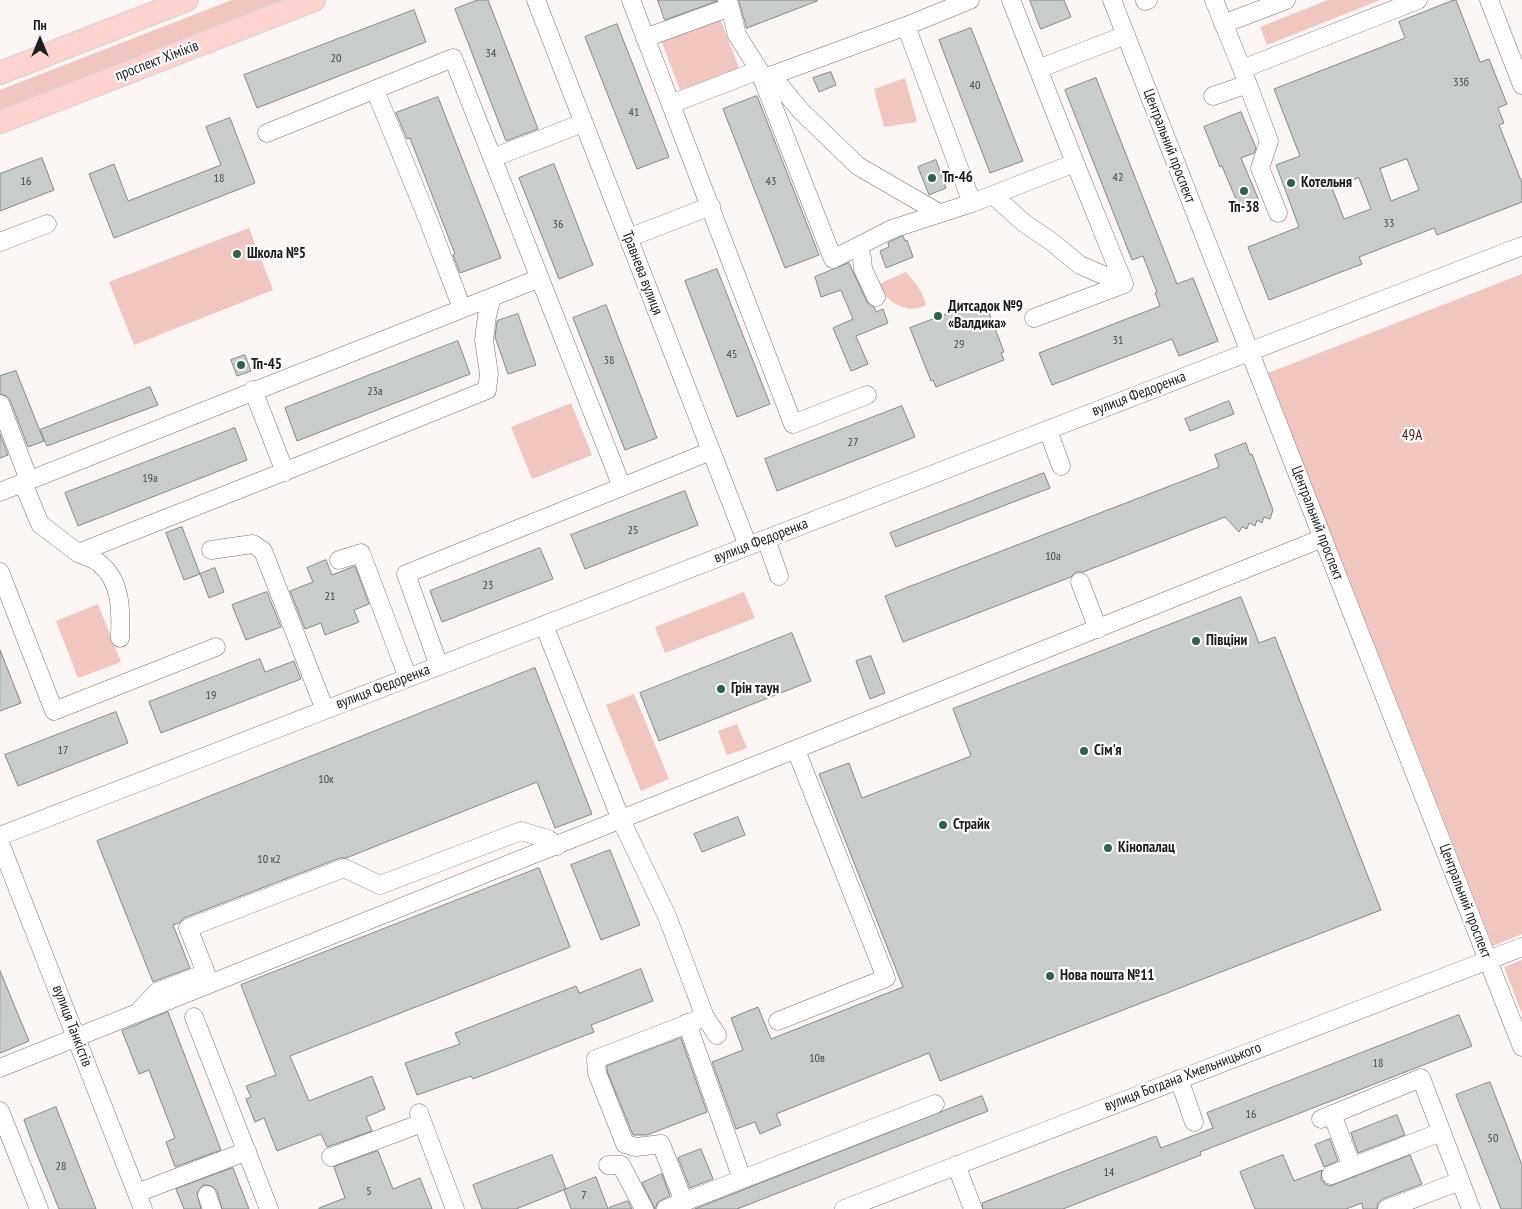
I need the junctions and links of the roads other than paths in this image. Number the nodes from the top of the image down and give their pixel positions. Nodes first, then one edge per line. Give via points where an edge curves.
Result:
1 (187, 0) edge
2 (314, 0) edge
3 (536, 0) edge
4 (631, 0) edge
5 (970, 0) edge
6 (1011, 0) edge
7 (1112, 0) edge
8 (1214, 0) edge
9 (1286, 0) edge
10 (1489, 0) edge
11 (728, 2) edge
12 (1407, 2) edge
13 (935, 6) edge
14 (1223, 24) junction
15 (906, 26) junction
16 (1126, 35) junction
17 (646, 38) junction
18 (1038, 69) junction
19 (0, 73) edge
20 (764, 75) junction
21 (1245, 76) junction
22 (1522, 85) edge
23 (375, 90) junction
24 (1213, 96) dead end
25 (671, 104) junction
26 (0, 122) edge
27 (583, 123) junction
28 (266, 133) dead end
29 (492, 158) junction
30 (1075, 163) junction
31 (993, 195) junction
32 (972, 202) junction
33 (711, 206) junction
34 (939, 213) junction
35 (1278, 213) dead end
36 (47, 224) dead end
37 (628, 238) junction
38 (0, 242) edge
39 (858, 246) junction
40 (1522, 246) edge
41 (540, 278) junction
42 (1124, 284) junction
43 (492, 297) junction
44 (876, 297) dead end
45 (462, 308) junction
46 (1034, 318) dead end
47 (1250, 351) junction
48 (253, 390) junction
49 (867, 395) dead end
50 (0, 404) edge
51 (1048, 430) junction
52 (711, 451) junction
53 (1061, 466) dead end
54 (285, 472) junction
55 (26, 481) junction
56 (622, 486) junction
57 (0, 492) edge
58 (1323, 538) junction
59 (766, 539) junction
60 (748, 546) junction
61 (211, 550) dead end
62 (78, 552) junction
63 (339, 560) dead end
64 (0, 572) edge
65 (779, 576) dead end
66 (1080, 582) dead end
67 (544, 625) junction
68 (1098, 629) junction
69 (120, 638) dead end
70 (216, 647) dead end
71 (439, 666) junction
72 (408, 678) junction
73 (325, 710) junction
74 (796, 750) junction
75 (621, 820) junction
76 (0, 836) edge
77 (0, 843) edge
78 (556, 846) junction
79 (1522, 947) edge
80 (1488, 960) junction
81 (136, 1014) junction
82 (194, 1017) dead end
83 (705, 1017) junction
84 (778, 1021) dead end
85 (687, 1023) junction
86 (717, 1035) dead end
87 (76, 1038) junction
88 (1522, 1047) edge
89 (0, 1068) edge
90 (1178, 1079) junction
91 (934, 1104) dead end
92 (0, 1111) edge
93 (1194, 1122) dead end
94 (1441, 1132) junction
95 (247, 1151) junction
96 (331, 1157) dead end
97 (608, 1165) dead end
98 (956, 1165) junction
99 (1352, 1167) junction
100 (1331, 1175) dead end
101 (742, 1179) junction
102 (1460, 1181) junction
103 (140, 1201) edge
104 (684, 1202) junction
105 (39, 1209) edge
106 (270, 1209) edge
107 (455, 1209) edge
108 (644, 1209) edge
109 (666, 1209) edge
110 (844, 1209) edge
111 (973, 1209) edge
112 (1387, 1209) edge
113 (1470, 1209) edge

1 - 19 main road
2 - 26 main road, проспект Хіміків
3 - 27 street, Травнева вулиця
4 - 17 street
5 - 13 street
6 - 18 street
7 - 16 street, Центральний проспект
8 - 14 street
9 - 14 street
10 - 22 street
11 - 17 street
11 - 20 street via 738,35
12 - 21 street
13 - 15 street
14 - 21 street
15 - 20 street via 869,32
15 - 32 street
16 - 18 street
16 - 47 street, Центральний проспект
17 - 25 street
18 - 30 street
20 - 25 street
20 - 34 street via 858,166
20 - 39 street via 833,259
21 - 24 street
21 - 35 street via 1269,141 1260,168
23 - 28 street
23 - 29 street via 453,58
23 - 45 street
25 - 33 street
27 - 29 street
27 - 37 street, Травнева вулиця
29 - 41 street
30 - 31 street
30 - 42 street
31 - 32 street
31 - 42 street via 1080,266
32 - 34 street
33 - 37 street
33 - 49 street via 794,424
34 - 39 street via 892,229
36 - 38 street
37 - 52 street, Травнева вулиця
39 - 44 street via 863,269
40 - 47 street, вулиця Федоренка
41 - 43 street
41 - 56 street
42 - 46 street
43 - 45 street
43 - 54 street via 484,340 487,390
45 - 48 street
47 - 51 street, вулиця Федоренка
47 - 58 street, Центральний проспект
48 - 54 street
48 - 55 street
50 - 55 street
51 - 53 street
51 - 59 street, вулиця Федоренка
52 - 56 street
52 - 60 street, Травнева вулиця
54 - 62 street
55 - 57 street
55 - 62 street via 40,524
56 - 71 street via 406,574
58 - 68 street
58 - 80 street, Центральний проспект
59 - 60 street, вулиця Федоренка
59 - 65 street
60 - 67 street, вулиця Федоренка
61 - 73 street via 253,544 263,551
62 - 69 street via 98,562 113,578 119,596
63 - 72 street via 361,552
64 - 70 street via 54,711
66 - 68 street
67 - 71 street, вулиця Федоренка
67 - 75 street
68 - 74 street
71 - 72 street, вулиця Федоренка
72 - 73 street, вулиця Федоренка
73 - 76 street, вулиця Федоренка
74 - 75 street
74 - 84 street via 886,978
75 - 78 street
75 - 83 street via 667,916
77 - 87 street, вулиця Танкістів
78 - 81 street
78 - 81 street via 548,839 521,831 380,885 344,868 188,928 206,973 157,992
79 - 80 street, вулиця Богдана Хмельницького
80 - 88 street, Центральний проспект
80 - 90 street, вулиця Богдана Хмельницького
81 - 87 street
82 - 95 street
83 - 85 street
83 - 86 street
85 - 101 street
85 - 104 street via 596,1059 597,1073 625,1144 636,1147 661,1144
87 - 89 street
87 - 103 street, вулиця Танкістів
90 - 93 street
90 - 98 street, вулиця Богдана Хмельницького
91 - 101 street
92 - 105 street
94 - 99 street
94 - 99 street via 1421,1078 1326,1116
94 - 102 street
95 - 103 street
95 - 106 street
96 - 107 street via 421,1118
97 - 108 street via 621,1166
98 - 110 street, вулиця Богдана Хмельницького
98 - 111 street
99 - 100 street
101 - 104 street
102 - 112 street
102 - 113 street
104 - 109 street

